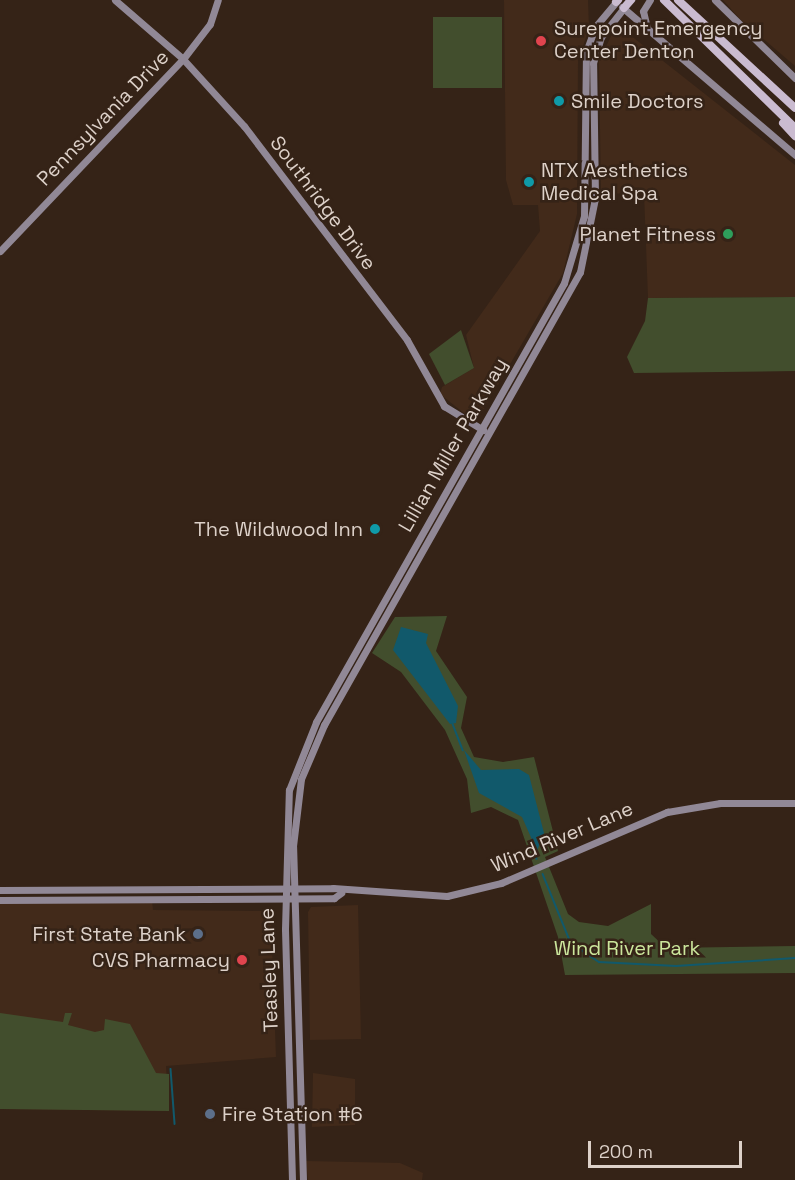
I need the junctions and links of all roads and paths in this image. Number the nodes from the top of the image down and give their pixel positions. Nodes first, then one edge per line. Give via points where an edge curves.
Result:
1 (115, 0) edge
2 (218, 0) edge
3 (631, 0) edge
4 (650, 0) edge
5 (664, 0) edge
6 (715, 0) edge
7 (616, 1) edge
8 (678, 5) edge
9 (624, 8) junction
10 (647, 29) junction
11 (183, 59) junction
12 (795, 78) edge
13 (766, 102) junction
14 (795, 108) edge
15 (593, 114) junction
16 (584, 116) junction
17 (795, 128) edge
18 (795, 136) edge
19 (795, 155) edge
20 (584, 217) junction
21 (591, 226) junction
22 (0, 251) edge
23 (539, 328) junction
24 (547, 332) junction
25 (481, 429) junction
26 (490, 435) junction
27 (795, 803) edge
28 (286, 889) junction
29 (295, 889) junction
30 (0, 890) edge
31 (120, 890) junction
32 (189, 890) junction
33 (341, 893) junction
34 (188, 898) junction
35 (285, 898) junction
36 (295, 898) junction
37 (126, 899) junction
38 (0, 900) edge
39 (292, 1180) edge
40 (303, 1180) edge

1 - 11 main road, Southridge Drive
2 - 11 main road, Pennsylvania Drive via 210,24
3 - 9 highway
4 - 10 main road via 643,11
5 - 8 highway
6 - 12 main road
7 - 9 main road
7 - 16 main road, Lillian Miller Parkway via 589,40
8 - 13 highway
8 - 14 highway
9 - 10 main road
9 - 15 main road, Lillian Miller Parkway via 596,49
10 - 19 main road
11 - 22 main road, Pennsylvania Drive
11 - 25 main road, Southridge Drive via 244,126 407,340 444,406
13 - 17 highway
13 - 18 highway
15 - 16 main road
15 - 21 main road, Lillian Miller Parkway
16 - 20 main road, Lillian Miller Parkway
20 - 21 main road
20 - 23 main road, Lillian Miller Parkway via 577,251
21 - 24 main road, Lillian Miller Parkway via 580,272
23 - 24 main road
23 - 25 main road, Lillian Miller Parkway
24 - 26 main road, Lillian Miller Parkway
25 - 26 main road, Southridge Drive
25 - 28 main road, Lillian Miller Parkway via 300,754 284,824
26 - 29 main road, Lillian Miller Parkway via 308,758 293,824
27 - 33 main road, Wind River Lane via 720,803 667,812 466,893 430,897
28 - 29 main road, Teasley Lane
28 - 32 main road, Teasley Lane
28 - 35 main road, Lillian Miller Parkway
29 - 33 main road, Wind River Lane
29 - 36 main road, Lillian Miller Parkway
30 - 31 main road, Teasley Lane
31 - 32 main road, Teasley Lane
31 - 37 main road
32 - 34 main road
33 - 36 main road, Wind River Lane
34 - 35 main road, Teasley Lane
34 - 37 main road, Teasley Lane
35 - 36 main road, Wind River Lane
35 - 39 main road, Teasley Lane
36 - 40 main road, Teasley Lane
37 - 38 main road, Teasley Lane

